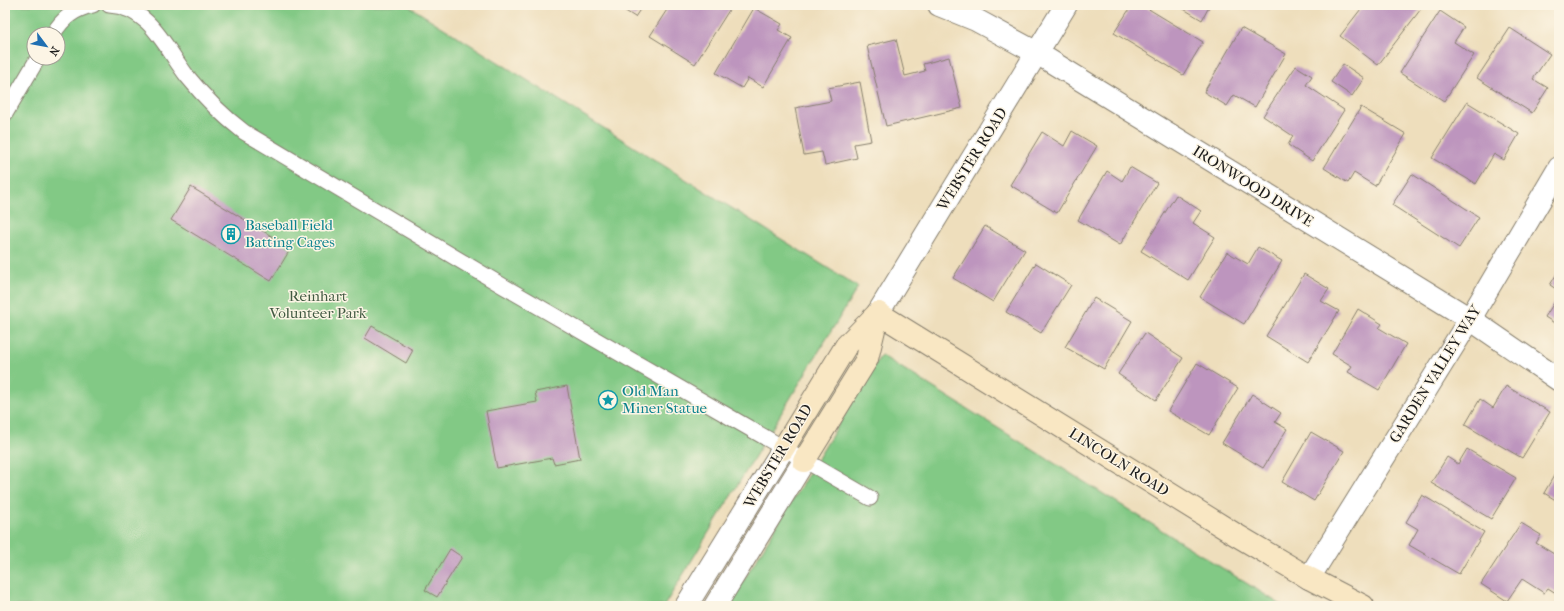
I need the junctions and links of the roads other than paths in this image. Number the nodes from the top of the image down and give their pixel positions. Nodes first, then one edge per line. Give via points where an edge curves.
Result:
1 (93, 5) edge
2 (109, 5) edge
3 (939, 5) edge
4 (1066, 5) edge
5 (59, 26) edge
6 (1037, 53) junction
7 (33, 66) edge
8 (5, 114) edge
9 (1559, 168) edge
10 (878, 313) junction
11 (1470, 319) junction
12 (1559, 380) edge
13 (783, 449) junction
14 (804, 461) junction
15 (870, 498) dead end
16 (1309, 578) junction
17 (686, 606) edge
18 (715, 606) edge
19 (1363, 606) edge

1 - 5 lane via 65,17
2 - 13 lane via 132,11 146,21 160,36 192,82 223,116 244,132
3 - 6 street, IRONWOOD DRIVE via 976,20
4 - 6 street, WEBSTER ROAD
6 - 10 street, WEBSTER ROAD
6 - 11 street, IRONWOOD DRIVE
7 - 8 lane
9 - 11 street, GARDEN VALLEY WAY
10 - 13 street, WEBSTER ROAD via 846,346
10 - 14 street, WEBSTER ROAD via 868,359
10 - 16 street, LINCOLN ROAD
11 - 12 street, IRONWOOD DRIVE
11 - 16 street, GARDEN VALLEY WAY
13 - 14 lane
13 - 17 street, WEBSTER ROAD
14 - 15 lane
14 - 18 street, WEBSTER ROAD
16 - 19 street, LINCOLN ROAD

